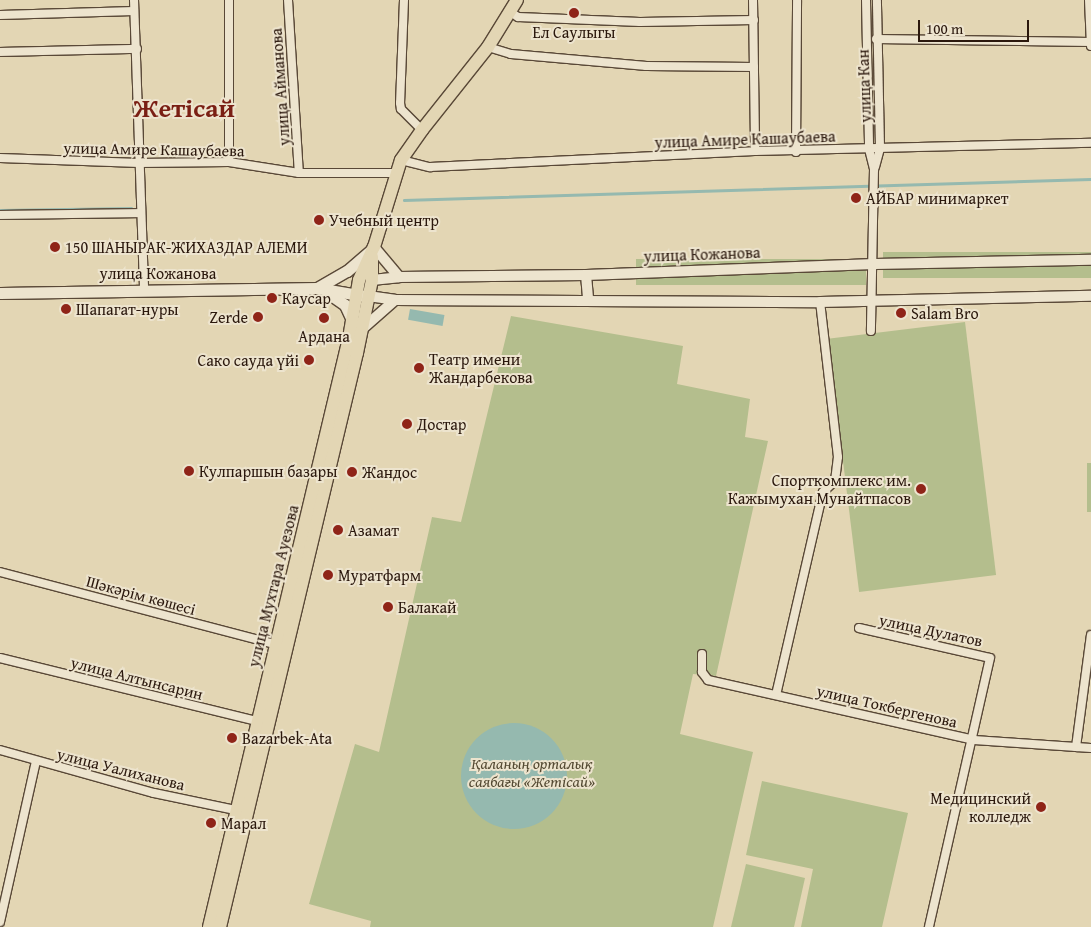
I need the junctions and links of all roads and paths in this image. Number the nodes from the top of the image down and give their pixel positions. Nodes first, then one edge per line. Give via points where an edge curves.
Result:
1 (134, 0) edge
2 (230, 0) edge
3 (288, 0) edge
4 (404, 0) edge
5 (517, 0) edge
6 (753, 0) edge
7 (797, 0) edge
8 (866, 0) edge
9 (877, 0) edge
10 (1089, 0) edge
11 (134, 11) junction
12 (512, 13) junction
13 (0, 15) edge
14 (754, 20) junction
15 (876, 39) junction
16 (1091, 42) edge
17 (1091, 46) edge
18 (488, 47) junction
19 (136, 49) junction
20 (0, 52) edge
21 (754, 67) junction
22 (422, 130) junction
23 (1091, 143) edge
24 (880, 148) junction
25 (870, 149) junction
26 (755, 152) junction
27 (796, 152) junction
28 (0, 158) edge
29 (401, 160) junction
30 (229, 162) junction
31 (139, 163) junction
32 (874, 169) junction
33 (299, 173) junction
34 (396, 173) junction
35 (141, 213) junction
36 (0, 215) edge
37 (373, 251) junction
38 (1091, 260) edge
39 (875, 264) junction
40 (586, 275) junction
41 (399, 276) junction
42 (333, 279) junction
43 (366, 280) junction
44 (144, 288) junction
45 (322, 290) junction
46 (0, 293) edge
47 (362, 296) junction
48 (1091, 296) edge
49 (395, 300) junction
50 (588, 300) junction
51 (874, 300) junction
52 (820, 302) junction
53 (352, 320) junction
54 (360, 331) junction
55 (871, 331) dead end
56 (0, 572) edge
57 (859, 628) dead end
58 (1091, 635) edge
59 (275, 644) junction
60 (702, 654) dead end
61 (0, 658) edge
62 (776, 695) junction
63 (263, 722) junction
64 (974, 740) junction
65 (1076, 747) junction
66 (1091, 748) edge
67 (0, 750) edge
68 (36, 761) junction
69 (243, 812) junction
70 (0, 922) edge
71 (209, 927) edge
72 (220, 927) edge
73 (929, 927) edge

1 - 11 street
2 - 30 street
3 - 33 street, улица Айманова
4 - 22 street via 400,103 401,109
5 - 12 main road, улица Мухтара Ауезова
6 - 14 street
7 - 27 street
8 - 25 street, улица Кан
9 - 15 street, улица Кан
10 - 16 street
11 - 13 street
11 - 19 street
12 - 14 street via 518,17 640,22
12 - 18 main road, улица Мухтара Ауезова
14 - 21 street
15 - 16 street
15 - 24 street, улица Кан
16 - 17 street
18 - 21 street via 511,54 646,66
18 - 22 main road, улица Мухтара Ауезова
19 - 20 street
19 - 31 street
21 - 26 street
22 - 29 main road, улица Мухтара Ауезова
23 - 24 street, улица Амире Кашаубаева
24 - 25 street, улица Амире Кашаубаева
24 - 32 street, улица Кан
25 - 27 street, улица Амире Кашаубаева
25 - 32 street, улица Кан
26 - 27 street, улица Амире Кашаубаева
26 - 29 street, улица Амире Кашаубаева via 430,167
28 - 31 street, улица Амире Кашаубаева
29 - 34 main road, улица Мухтара Ауезова
30 - 31 street, улица Амире Кашаубаева
30 - 33 street, улица Амире Кашаубаева
31 - 35 street
32 - 39 street, улица Кан
33 - 34 street, улица Амире Кашаубаева
34 - 37 main road, улица Мухтара Ауезова
35 - 36 street
35 - 44 street
37 - 41 street
37 - 42 main road
37 - 43 main road, улица Мухтара Ауезова
38 - 39 street, улица Кожанова
39 - 40 street, улица Кожанова
39 - 51 street, улица Кан
40 - 41 street, улица Кожанова
40 - 50 street
41 - 43 street, улица Кожанова
42 - 43 main road, улица Кожанова
42 - 45 main road, улица Кожанова
43 - 47 main road, улица Мухтара Ауезова
44 - 45 main road, улица Кожанова
44 - 46 main road, улица Кожанова
45 - 47 main road, улица Кожанова
45 - 53 main road via 345,305
47 - 49 street, улица Кожанова
47 - 53 main road, улица Мухтара Ауезова
47 - 54 main road, улица Мухтара Ауезова
48 - 51 street, улица Кожанова
49 - 50 street, улица Кожанова
49 - 54 street
50 - 52 street, улица Кожанова
51 - 52 street, улица Кожанова
51 - 55 street, улица Кан
52 - 62 street via 838,457 835,480 823,492
53 - 59 main road, улица Мухтара Ауезова
54 - 63 main road, улица Мухтара Ауезова
56 - 59 street, Шәкәрім көшесі
57 - 64 street, улица Дулатов via 990,658
58 - 65 street
59 - 63 main road, улица Мухтара Ауезова
60 - 62 street, улица Токбергенова via 705,679
61 - 63 street, улица Алтынсарин
62 - 64 street, улица Токбергенова
63 - 69 main road, улица Мухтара Ауезова
64 - 65 street, улица Токбергенова
64 - 73 street, улица Дулатов
65 - 66 street, улица Токбергенова
67 - 68 street, улица Уалиханова
68 - 69 street, улица Уалиханова via 154,793
68 - 70 street
69 - 71 main road, улица Мухтара Ауезова
69 - 72 main road, улица Мухтара Ауезова

